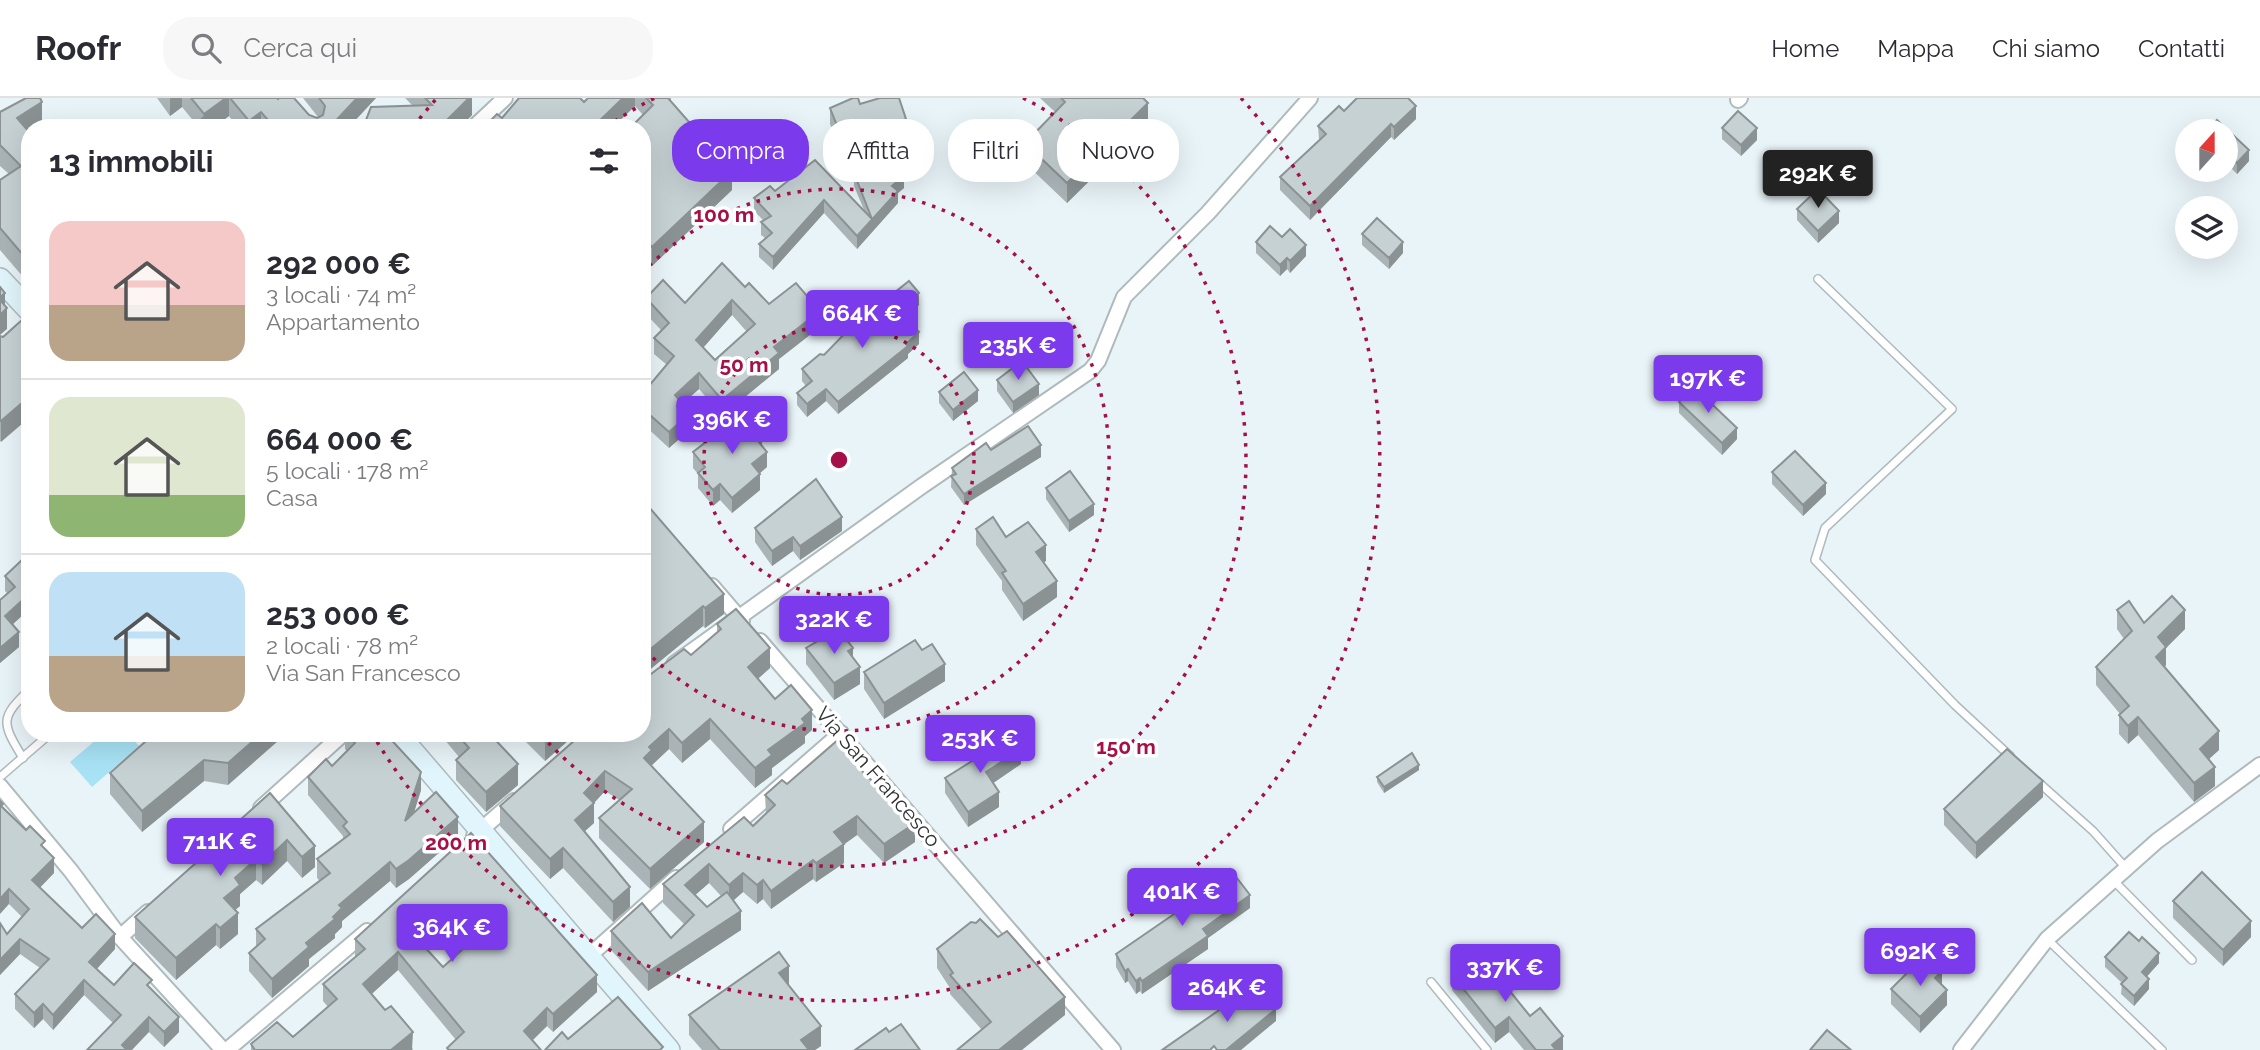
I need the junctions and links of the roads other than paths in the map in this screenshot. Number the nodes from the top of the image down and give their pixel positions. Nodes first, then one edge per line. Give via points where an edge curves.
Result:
1 (505, 98) edge
2 (1310, 98) edge
3 (483, 119) edge
4 (0, 279) edge
5 (1818, 279) dead end
6 (21, 312) edge
7 (703, 576) edge
8 (737, 616) junction
9 (660, 675) edge
10 (21, 697) edge
11 (841, 733) junction
12 (41, 742) edge
13 (334, 742) edge
14 (405, 742) edge
15 (23, 758) junction
16 (2014, 759) edge
17 (2260, 765) edge
18 (0, 777) edge
19 (2034, 777) edge
20 (0, 786) edge
21 (521, 795) edge
22 (252, 816) edge
23 (481, 830) junction
24 (718, 841) edge
25 (461, 848) edge
26 (688, 867) edge
27 (2126, 868) junction
28 (2113, 880) junction
29 (161, 900) edge
30 (381, 918) edge
31 (120, 937) junction
32 (2047, 939) junction
33 (589, 956) junction
34 (2192, 960) dead end
35 (1431, 982) dead end
36 (225, 1050) edge
37 (670, 1050) edge
38 (1113, 1050) edge
39 (1487, 1050) edge
40 (1961, 1050) edge
41 (2162, 1050) edge

1 - 3 street
2 - 8 street via 1208,213 1124,297 1090,371
4 - 6 main road
5 - 16 lane via 1952,409 1825,528 1815,560 1955,705
7 - 8 street, Via San Francesco
8 - 9 street
8 - 11 street, Via San Francesco
10 - 15 lane via 8,708 4,727
11 - 24 street
11 - 38 street, Via San Francesco
12 - 15 lane
13 - 22 street
14 - 23 main road
15 - 18 lane
17 - 27 street
19 - 27 lane
20 - 31 street
21 - 23 street
23 - 25 street
23 - 33 main road
26 - 33 street
27 - 28 street
28 - 32 street
28 - 34 lane
29 - 31 street
30 - 36 street
31 - 36 street
32 - 40 street
32 - 41 lane
33 - 37 main road
35 - 39 lane

